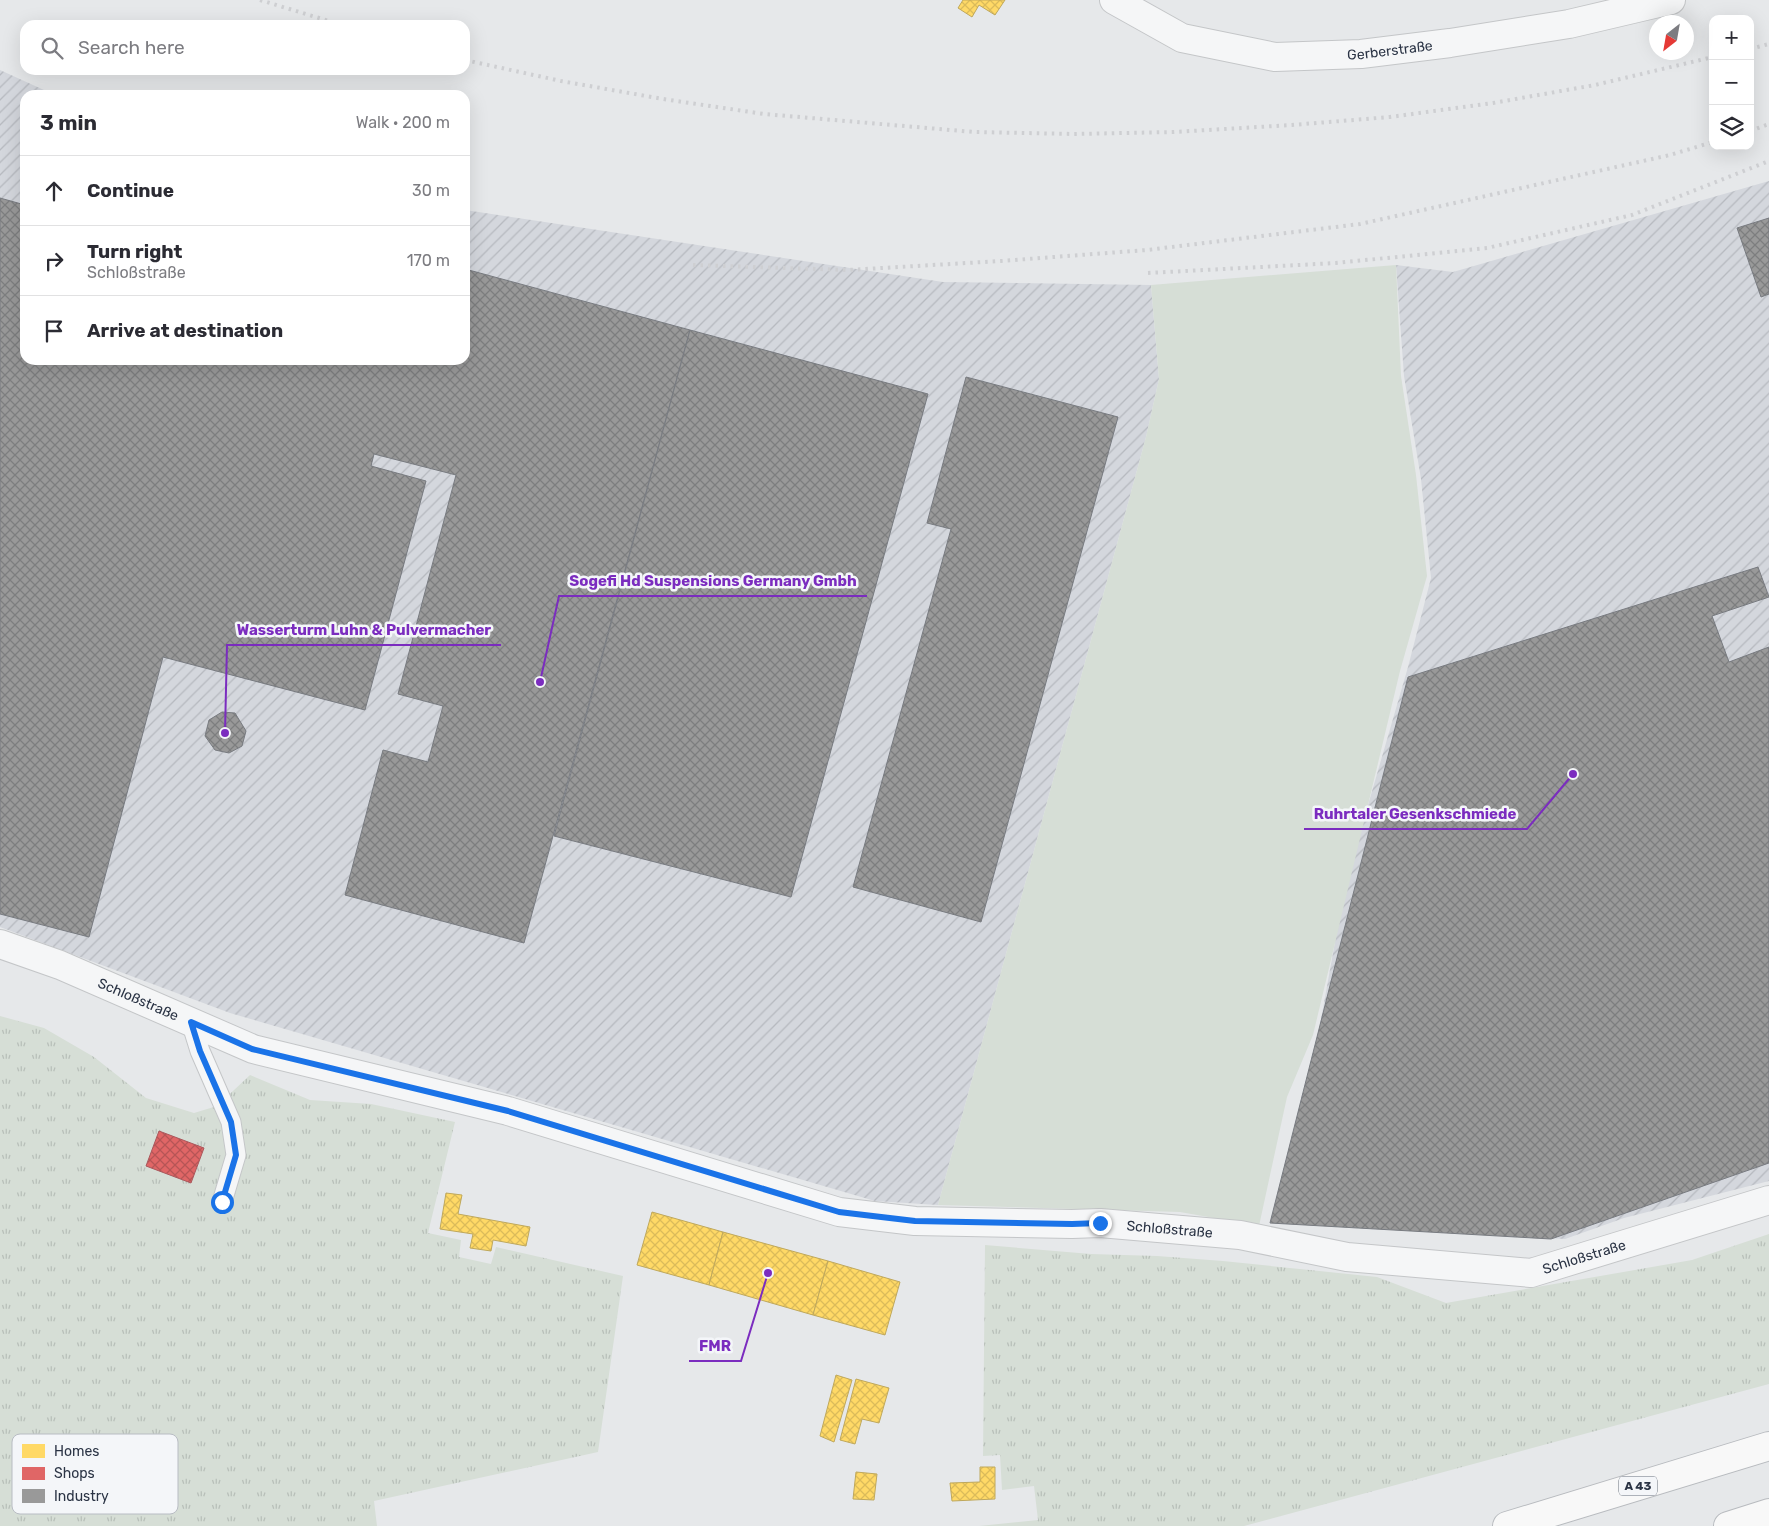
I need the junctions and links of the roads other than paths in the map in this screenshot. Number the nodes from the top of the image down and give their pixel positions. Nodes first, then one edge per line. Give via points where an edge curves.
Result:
1 (1114, 0) edge
2 (1671, 0) edge
3 (0, 944) edge
4 (191, 1022) junction
5 (1769, 1200) edge
6 (222, 1202) dead end
7 (1769, 1446) edge
8 (1769, 1513) edge
9 (1507, 1526) edge
10 (1728, 1526) edge

1 - 2 street, Gerberstraße via 1182,38 1275,57 1361,54 1450,43 1569,24
3 - 4 street, Schloßstraße via 60,965
4 - 5 street, Schloßstraße via 252,1049 508,1111 839,1212 915,1221 1100,1223 1240,1235 1347,1257 1531,1273
4 - 6 lane via 231,1122 236,1155
7 - 9 highway, A 43
8 - 10 highway

